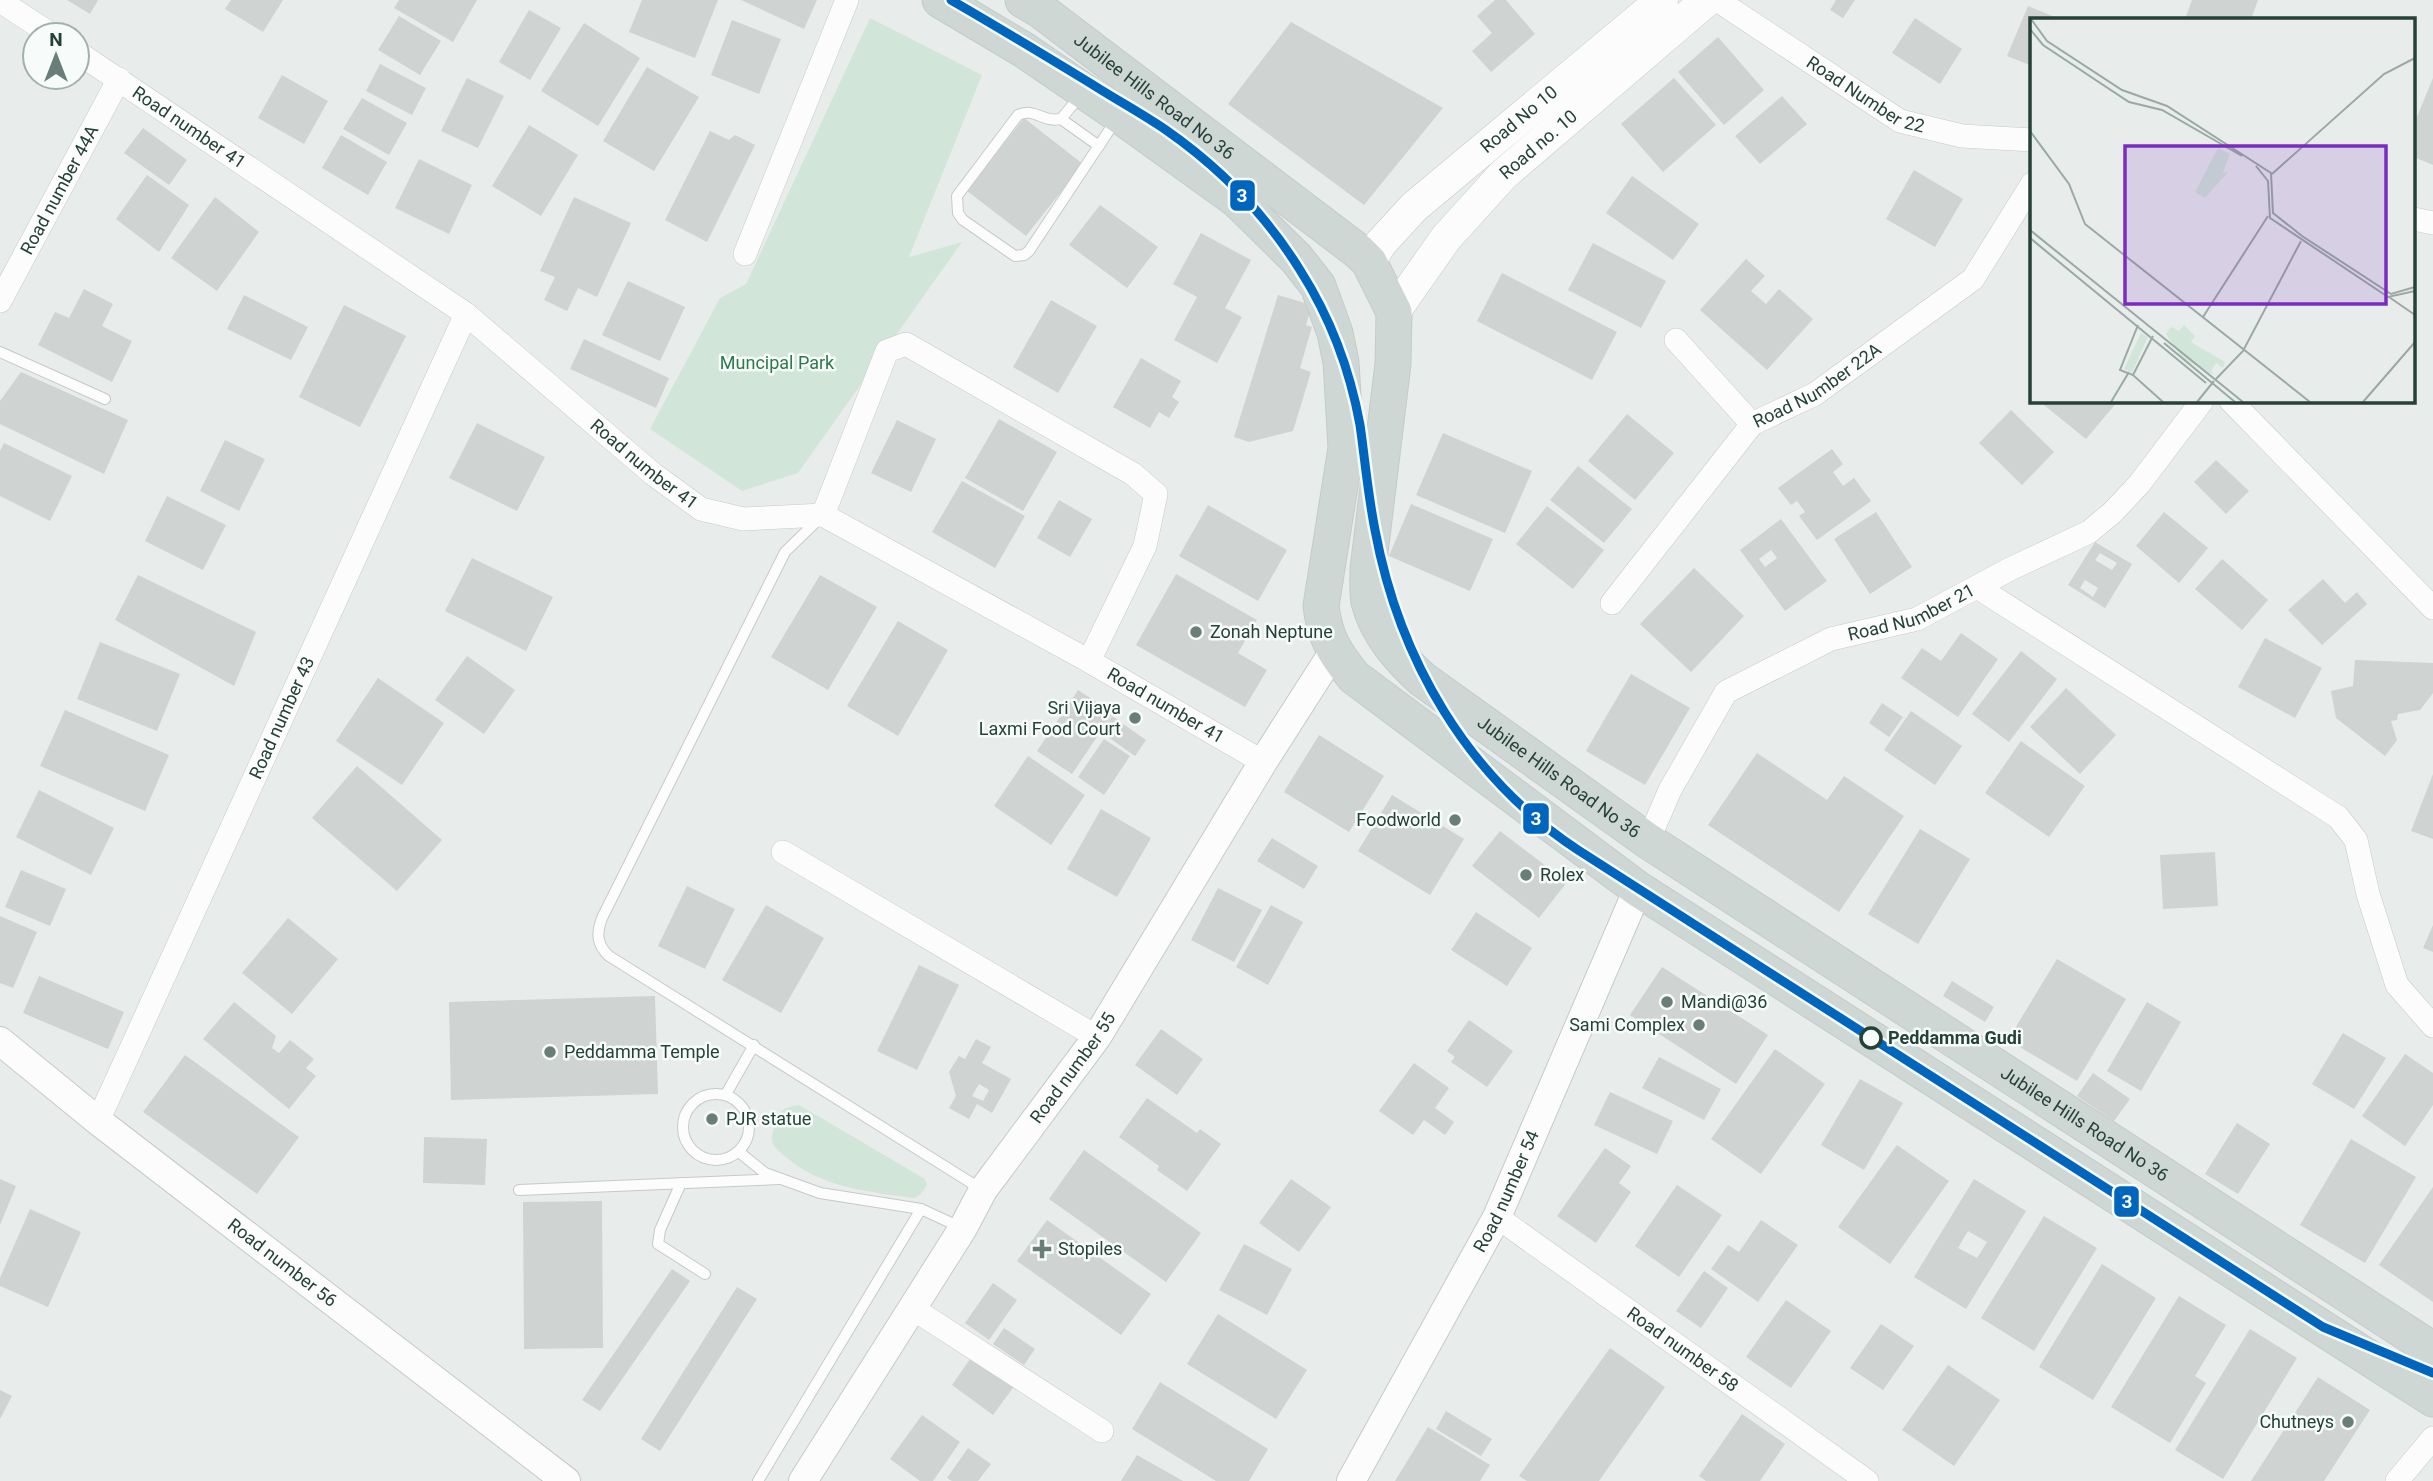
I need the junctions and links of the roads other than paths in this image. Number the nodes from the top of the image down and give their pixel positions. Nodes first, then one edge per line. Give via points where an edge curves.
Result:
1 (847, 0) edge
2 (940, 0) edge
3 (1023, 0) edge
4 (1662, 0) edge
5 (1707, 0) edge
6 (1717, 0) edge
7 (0, 1) edge
8 (31, 21) edge
9 (91, 60) edge
10 (119, 79) junction
11 (1084, 90) junction
12 (1119, 115) junction
13 (1061, 119) junction
14 (2030, 140) edge
15 (1099, 146) junction
16 (2030, 187) edge
17 (1414, 207) junction
18 (1446, 238) junction
19 (1375, 253) junction
20 (745, 254) dead end
21 (0, 302) edge
22 (1394, 312) junction
23 (466, 314) junction
24 (1676, 340) dead end
25 (0, 352) edge
26 (105, 399) dead end
27 (2201, 402) edge
28 (2232, 402) edge
29 (1752, 424) junction
30 (823, 515) junction
31 (1977, 587) junction
32 (1612, 603) dead end
33 (2433, 608) edge
34 (1334, 652) junction
35 (1088, 661) junction
36 (1263, 762) junction
37 (1648, 841) junction
38 (783, 852) dead end
39 (1638, 889) junction
40 (2433, 1026) edge
41 (1097, 1037) junction
42 (0, 1041) edge
43 (754, 1045) junction
44 (726, 1094) junction
45 (99, 1121) junction
46 (739, 1152) junction
47 (781, 1180) junction
48 (681, 1184) junction
49 (519, 1190) dead end
50 (984, 1190) junction
51 (921, 1209) junction
52 (1497, 1217) junction
53 (963, 1228) junction
54 (2270, 1245) junction
55 (705, 1274) dead end
56 (2249, 1281) junction
57 (912, 1308) junction
58 (2433, 1350) edge
59 (2433, 1399) edge
60 (1101, 1431) dead end
61 (2433, 1438) edge
62 (566, 1481) edge
63 (758, 1481) edge
64 (803, 1481) edge
65 (1351, 1481) edge
66 (1867, 1481) edge
67 (2398, 1481) edge

1 - 20 street
2 - 11 main road, Jubilee Hills Road No 36
3 - 19 main road, Jubilee Hills Road No 36 via 1348,244
4 - 17 main road, Road No 10
5 - 18 main road, Road no. 10 via 1503,175
6 - 14 street, Road Number 22 via 1900,121 1962,136
7 - 8 street
9 - 10 street, Road number 41
10 - 21 street, Road number 44A
10 - 23 street, Road number 41
11 - 12 main road, Jubilee Hills Road No 36
11 - 13 lane
12 - 15 lane
12 - 34 main road, Jubilee Hills Road No 36 via 1237,200 1296,258 1318,286 1327,307 1341,362 1346,448 1321,606
13 - 15 lane
13 - 15 lane via 1045,120 1024,112 1018,115 957,196 957,213 963,220 1015,256 1024,255
16 - 29 street, Road Number 22A via 1973,279 1815,394
17 - 18 main road via 1414,228 1420,236
17 - 19 main road, Road No 10
18 - 22 main road, Road no. 10
19 - 22 main road, Jubilee Hills Road No 36
22 - 37 main road, Jubilee Hills Road No 36 via 1393,364 1368,569 1368,600 1378,628 1422,678
23 - 30 street, Road number 41 via 653,474 701,509 743,519
23 - 45 street, Road number 43
24 - 29 street
25 - 26 lane
27 - 31 street, Road Number 21 via 2112,513 2088,532
28 - 33 street
29 - 32 street, Road Number 22A
30 - 35 street, Road number 41
30 - 35 street via 887,351 906,344 1133,474 1156,494 1145,546
30 - 43 lane via 785,552 598,929 597,938 609,956
31 - 37 street, Road Number 21 via 1917,619 1831,639 1726,692 1670,790
31 - 40 street via 2338,817 2356,840 2397,985
34 - 36 street, Road number 55
34 - 39 main road, Jubilee Hills Road No 36 via 1354,677
35 - 36 street, Road number 41
36 - 41 street, Road number 55
37 - 54 main road, Jubilee Hills Road No 36
38 - 41 street
39 - 52 street, Road number 54
39 - 56 main road, Jubilee Hills Road No 36
41 - 50 street, Road number 55
42 - 45 street, Road number 56
43 - 44 lane
43 - 50 lane
44 - 46 lane via 741,1104 749,1119 749,1136
44 - 46 lane via 708,1094 693,1102 683,1117 683,1135 691,1150 706,1159 724,1160
45 - 62 street, Road number 56
46 - 47 lane
47 - 48 lane
47 - 51 lane via 820,1193
48 - 49 lane
48 - 55 lane via 658,1244
50 - 53 street, Road number 55
51 - 53 lane
51 - 63 lane
52 - 65 street, Road number 54
52 - 66 street, Road number 58
53 - 57 street, Road number 55
54 - 56 main road
54 - 58 main road, Jubilee Hills Road No 36
56 - 59 main road, Jubilee Hills Road No 36
57 - 60 street
57 - 64 street, Road number 55
61 - 67 street

